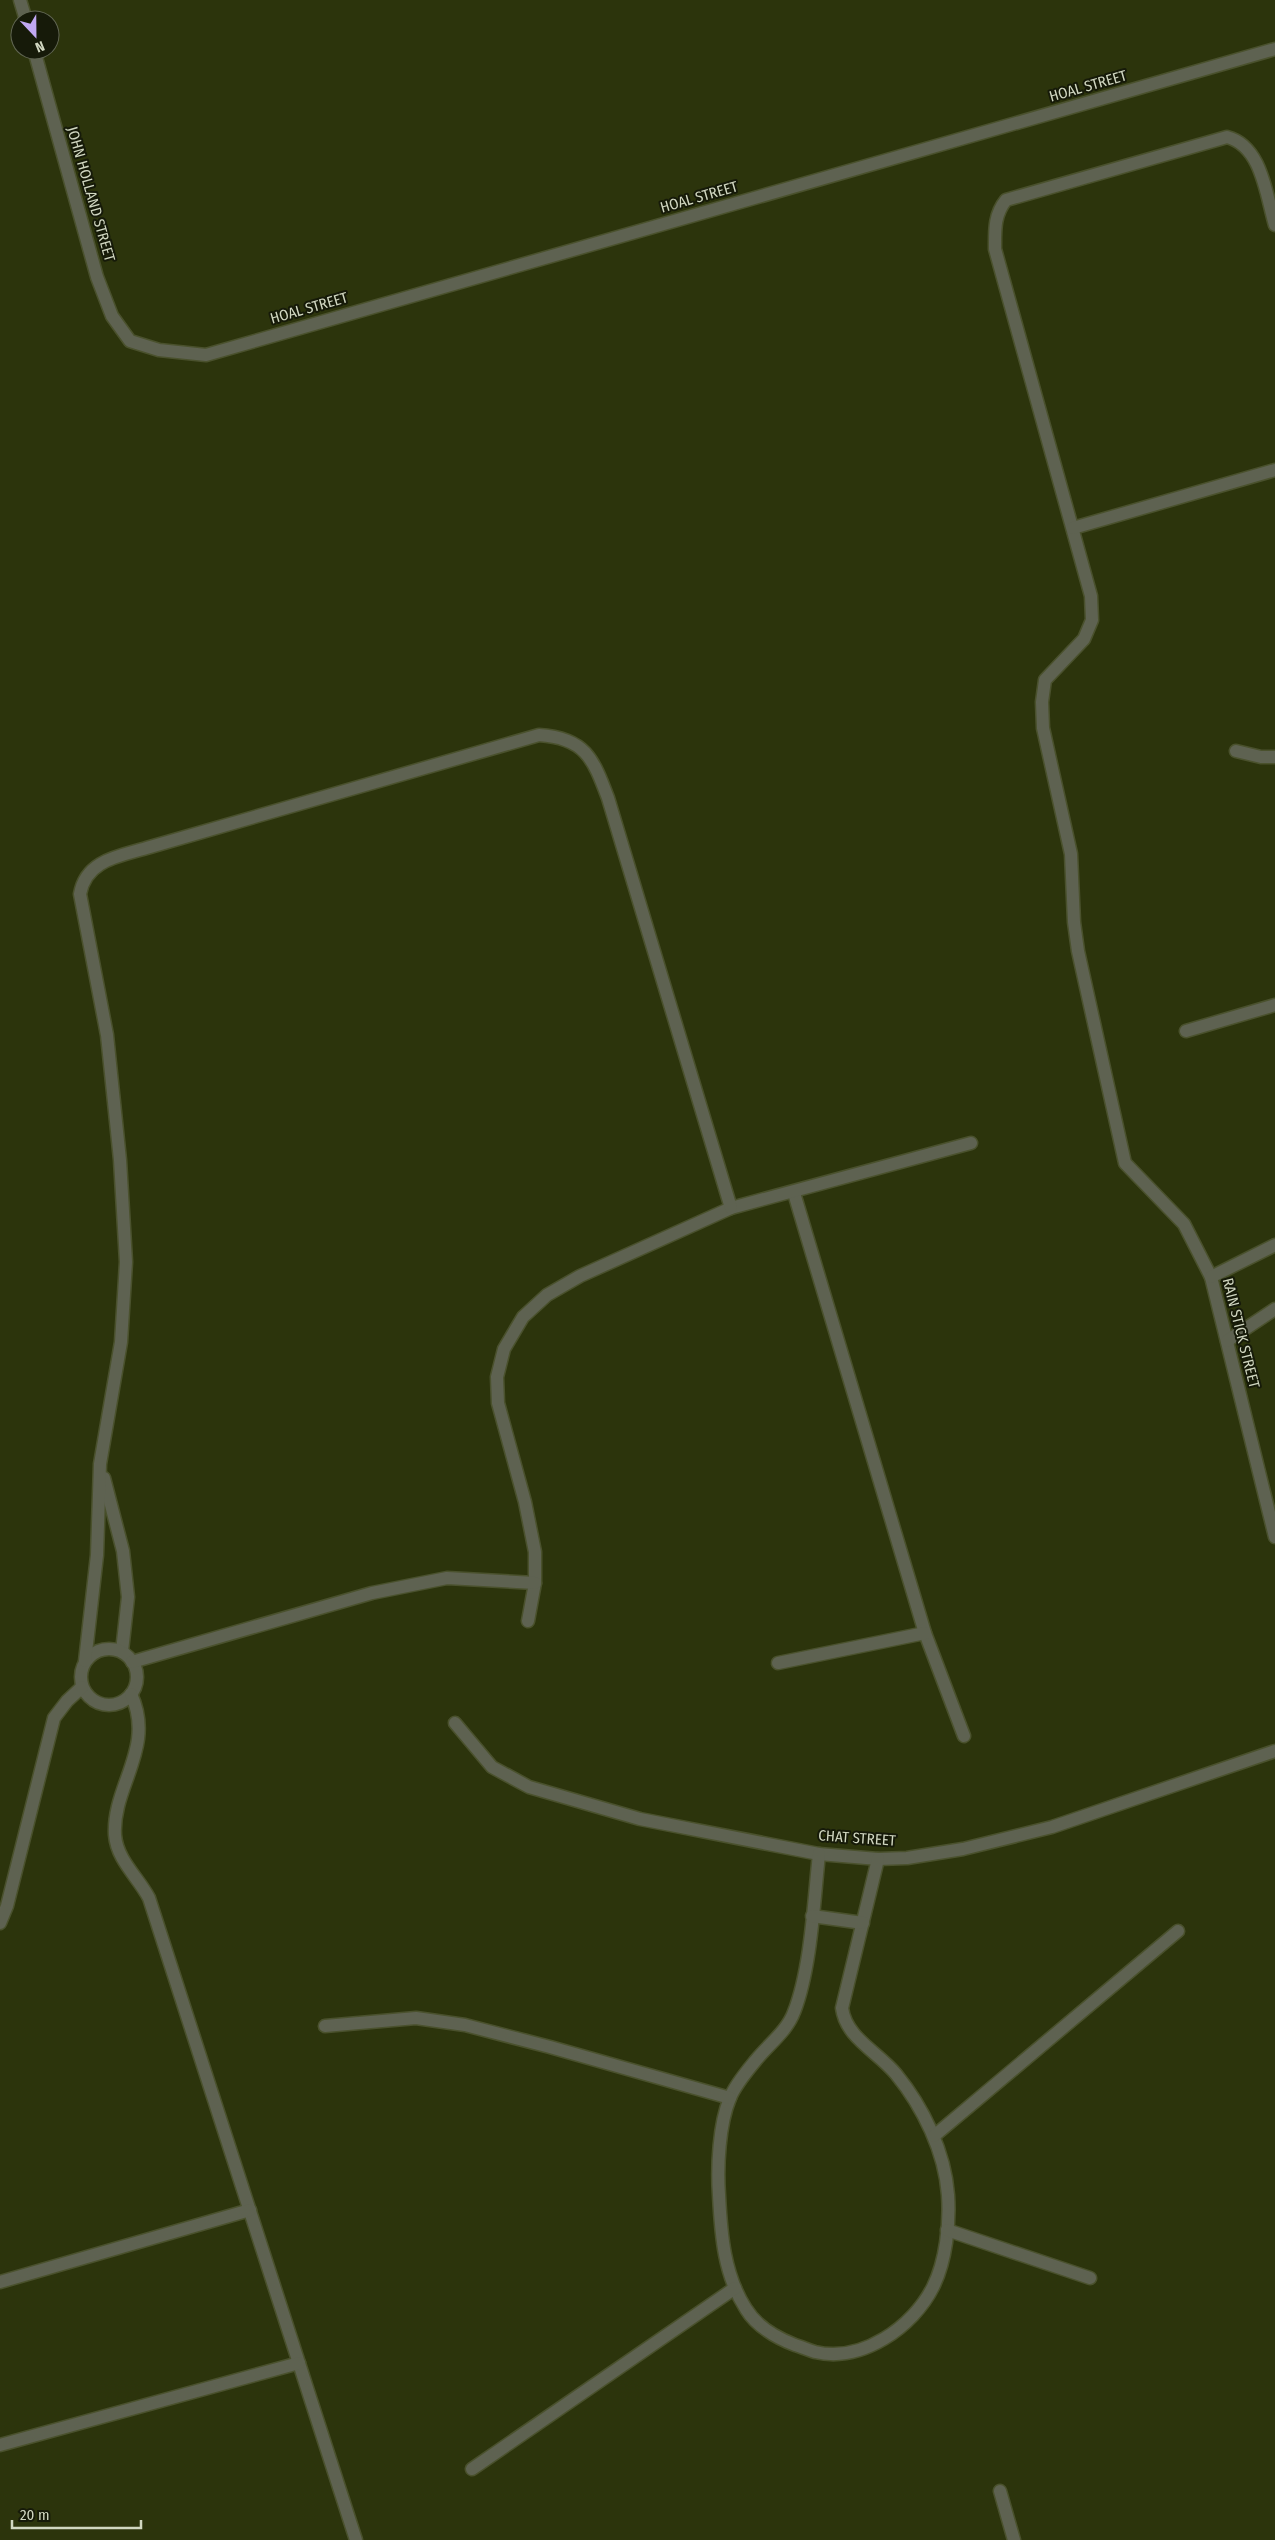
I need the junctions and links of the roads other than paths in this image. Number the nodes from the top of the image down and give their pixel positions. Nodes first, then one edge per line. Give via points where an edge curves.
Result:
1 (1275, 49) edge
2 (37, 60) edge
3 (1275, 225) edge
4 (130, 340) joint
5 (1275, 470) edge
6 (1073, 528) junction
7 (1236, 751) dead end
8 (1275, 757) edge
9 (1275, 1005) edge
10 (1186, 1030) dead end
11 (971, 1143) dead end
12 (794, 1193) junction
13 (732, 1208) junction
14 (1275, 1244) edge
15 (1211, 1277) junction
16 (1275, 1310) edge
17 (1227, 1341) junction
18 (100, 1464) junction
19 (1275, 1537) edge
20 (535, 1583) junction
21 (528, 1621) dead end
22 (925, 1633) junction
23 (122, 1651) junction
24 (85, 1661) junction
25 (132, 1662) junction
26 (778, 1663) dead end
27 (82, 1687) junction
28 (131, 1694) junction
29 (455, 1723) dead end
30 (964, 1736) dead end
31 (1275, 1751) edge
32 (820, 1854) junction
33 (878, 1859) junction
34 (812, 1916) junction
35 (0, 1923) edge
36 (863, 1923) junction
37 (1178, 1931) dead end
38 (325, 2026) dead end
39 (730, 2098) junction
40 (934, 2136) junction
41 (250, 2210) junction
42 (947, 2230) junction
43 (1090, 2278) dead end
44 (0, 2282) edge
45 (736, 2288) junction
46 (299, 2363) junction
47 (0, 2445) edge
48 (472, 2469) dead end
49 (1000, 2491) dead end
50 (356, 2540) edge
51 (1014, 2540) edge

1 - 4 street, HOAL STREET via 206,354 159,350
2 - 4 street, JOHN HOLLAND STREET via 103,297
3 - 6 street via 1257,163 1239,140 1227,137 1006,200 998,209 995,249
5 - 6 street
6 - 15 street, RAIN STICK STREET via 1091,596 1092,620 1084,639 1045,680 1042,702 1043,728 1071,854 1078,952 1125,1163 1184,1224
7 - 8 street
9 - 10 street
11 - 12 street
12 - 13 street
12 - 22 street
13 - 18 street via 608,798 596,765 582,747 559,736 539,735 106,861 87,873 80,894 107,1035 120,1160 126,1262 121,1342
13 - 20 street via 580,1276 548,1295 523,1317 504,1349 497,1377 498,1403 525,1502 535,1552
14 - 15 street
15 - 17 street, RAIN STICK STREET
16 - 17 street
17 - 19 street, RAIN STICK STREET
18 - 23 street via 123,1551 128,1597
18 - 24 street via 98,1554
20 - 21 street
20 - 25 street via 447,1578 372,1593
22 - 26 street
22 - 30 street
23 - 24 street via 109,1648 96,1652
23 - 25 street
24 - 27 street
25 - 28 street via 137,1678
27 - 28 street via 92,1699 105,1704 119,1702
27 - 35 street via 54,1718
28 - 41 street via 137,1706 139,1745 116,1816 115,1836 127,1868 140,1880 150,1898
29 - 32 street, CHAT STREET via 492,1767 529,1787 640,1819
31 - 33 street, CHAT STREET via 1052,1827 962,1849
32 - 33 street, CHAT STREET
32 - 34 street
33 - 36 street
34 - 36 street
34 - 39 street via 804,1975 794,2012
36 - 40 street via 842,2008 844,2021 849,2032 896,2073
37 - 40 street
38 - 39 street via 416,2018 465,2025
39 - 45 street via 721,2138 719,2193 725,2258
40 - 42 street via 948,2195
41 - 44 street
41 - 46 street
42 - 43 street
42 - 45 street via 934,2286 900,2327 873,2346 840,2354 816,2352 784,2341 762,2328 747,2311
45 - 48 street
46 - 47 street
46 - 50 street
49 - 51 street

